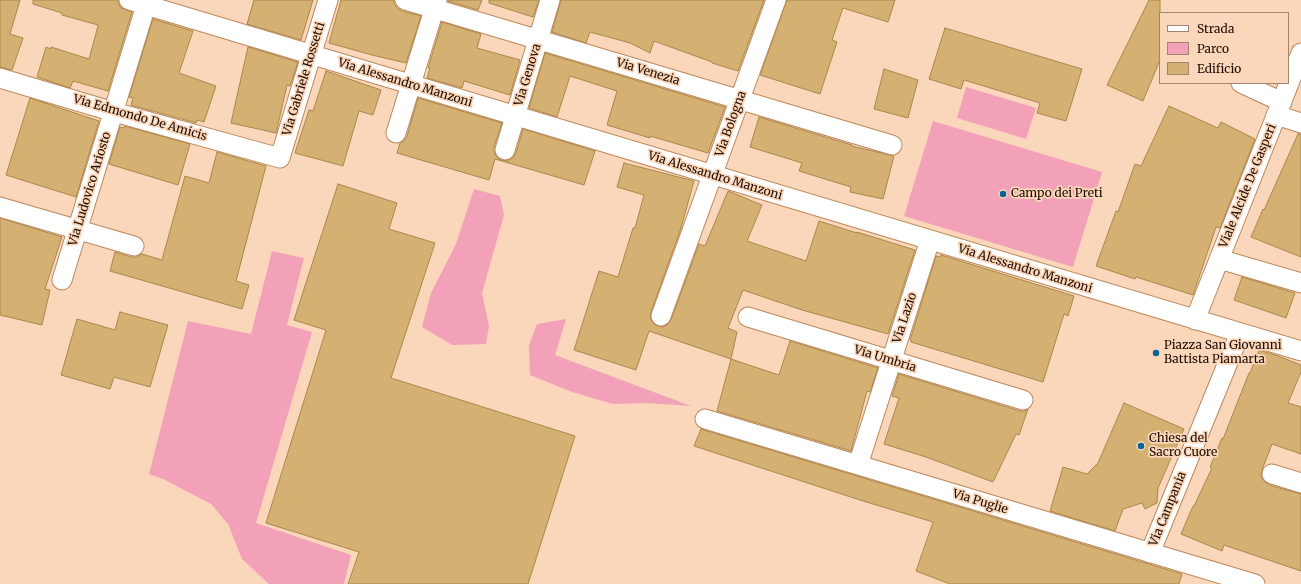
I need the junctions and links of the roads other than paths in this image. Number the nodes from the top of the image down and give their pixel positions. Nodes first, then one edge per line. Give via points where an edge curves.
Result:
1 (328, 0) edge
2 (405, 0) edge
3 (550, 0) edge
4 (776, 0) edge
5 (138, 3) edge
6 (436, 4) edge
7 (538, 40) junction
8 (1301, 53) edge
9 (311, 54) junction
10 (0, 78) edge
11 (1242, 84) edge
12 (1289, 84) edge
13 (1289, 84) edge
14 (411, 85) junction
15 (740, 100) junction
16 (1279, 109) junction
17 (114, 112) junction
18 (516, 116) junction
19 (1301, 123) edge
20 (396, 133) dead end
21 (892, 145) dead end
22 (505, 150) dead end
23 (280, 158) joint
24 (712, 175) junction
25 (0, 207) edge
26 (77, 229) junction
27 (930, 240) junction
28 (134, 246) dead end
29 (1219, 259) junction
30 (62, 280) dead end
31 (1301, 283) edge
32 (661, 316) dead end
33 (748, 316) dead end
34 (1195, 320) junction
35 (1240, 333) junction
36 (1301, 351) edge
37 (891, 360) junction
38 (1023, 400) dead end
39 (705, 419) dead end
40 (858, 465) junction
41 (1272, 474) dead end
42 (1301, 483) edge
43 (1150, 553) junction
44 (1255, 584) edge

1 - 9 street, Via Gabriele Rossetti
2 - 6 street, Via Venezia
3 - 7 street, Via Genova
4 - 15 street, Via Bologna
5 - 9 street, Via Alessandro Manzoni
5 - 17 street, Via Ludovico Ariosto
6 - 7 street, Via Venezia
6 - 14 street
7 - 15 street, Via Venezia
7 - 18 street, Via Genova
8 - 12 street, Viale Alcide De Gasperi
9 - 14 street, Via Alessandro Manzoni
9 - 23 street, Via Gabriele Rossetti
10 - 17 street, Via Edmondo De Amicis
11 - 16 street
13 - 16 street, Viale Alcide De Gasperi
14 - 18 street, Via Alessandro Manzoni
14 - 20 street
15 - 21 street, Via Venezia
15 - 24 street, Via Bologna
16 - 19 street
16 - 29 street, Viale Alcide De Gasperi
17 - 23 street, Via Edmondo De Amicis
17 - 26 street, Via Ludovico Ariosto
18 - 22 street, Via Genova
18 - 24 street, Via Alessandro Manzoni
24 - 27 street, Via Alessandro Manzoni
24 - 32 street, Via Bologna
25 - 26 street
26 - 28 street
26 - 30 street, Via Ludovico Ariosto
27 - 34 street, Via Alessandro Manzoni
27 - 37 street, Via Lazio
29 - 31 street
29 - 34 street, Viale Alcide De Gasperi
33 - 37 street, Via Umbria
34 - 35 street, Via Alessandro Manzoni
35 - 36 street, Via Alessandro Manzoni
35 - 43 street, Via Campania
37 - 38 street, Via Umbria
37 - 40 street, Via Lazio
39 - 40 street, Via Puglie
40 - 43 street, Via Puglie
41 - 42 street
43 - 44 street, Via Puglie

